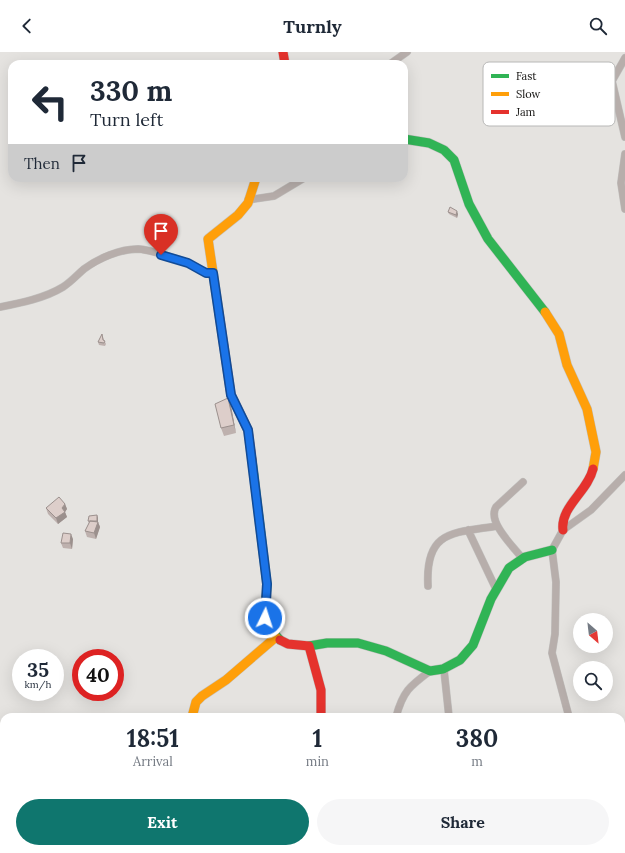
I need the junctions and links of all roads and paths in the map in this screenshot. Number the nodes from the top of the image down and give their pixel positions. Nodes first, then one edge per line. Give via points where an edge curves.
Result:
1 (407, 52) edge
2 (625, 58) edge
3 (396, 60) edge
4 (615, 76) edge
5 (615, 94) edge
6 (625, 137) edge
7 (408, 139) edge
8 (625, 154) edge
9 (255, 182) edge
10 (297, 182) edge
11 (248, 200) junction
12 (625, 209) edge
13 (213, 273) junction
14 (0, 307) edge
15 (625, 474) edge
16 (524, 482) dead end
17 (497, 526) junction
18 (468, 530) junction
19 (563, 530) junction
20 (552, 550) junction
21 (522, 558) junction
22 (428, 586) dead end
23 (496, 589) junction
24 (276, 637) junction
25 (309, 646) junction
26 (444, 670) junction
27 (430, 671) junction
28 (193, 713) edge
29 (321, 713) edge
30 (397, 713) edge
31 (449, 713) edge
32 (568, 713) edge

1 - 3 street
2 - 4 street
5 - 6 street
7 - 19 street via 433,145 444,150 454,160 469,204 488,239 543,309 559,334 568,365 587,408 596,452 592,472 565,515 562,522
8 - 12 street via 621,183
9 - 11 street
10 - 11 street via 274,196
11 - 13 street via 238,215 208,239
13 - 14 street via 206,273 188,263 154,253 133,250 105,257 84,269 57,290 23,303
13 - 24 street via 231,395 248,430 267,584 265,618
15 - 19 street via 591,510
16 - 17 street via 496,506 493,517
17 - 18 street
17 - 21 street
18 - 22 street via 444,536 438,542 427,569
18 - 23 street
19 - 20 street
20 - 21 street
20 - 32 street via 556,582 552,653
21 - 23 street via 507,570
23 - 26 street via 468,652
24 - 25 street via 288,644
24 - 28 street via 226,680 202,696 196,702
25 - 27 street via 324,643 363,643
25 - 29 street via 320,690
26 - 27 street
26 - 31 street
27 - 30 street via 404,693

